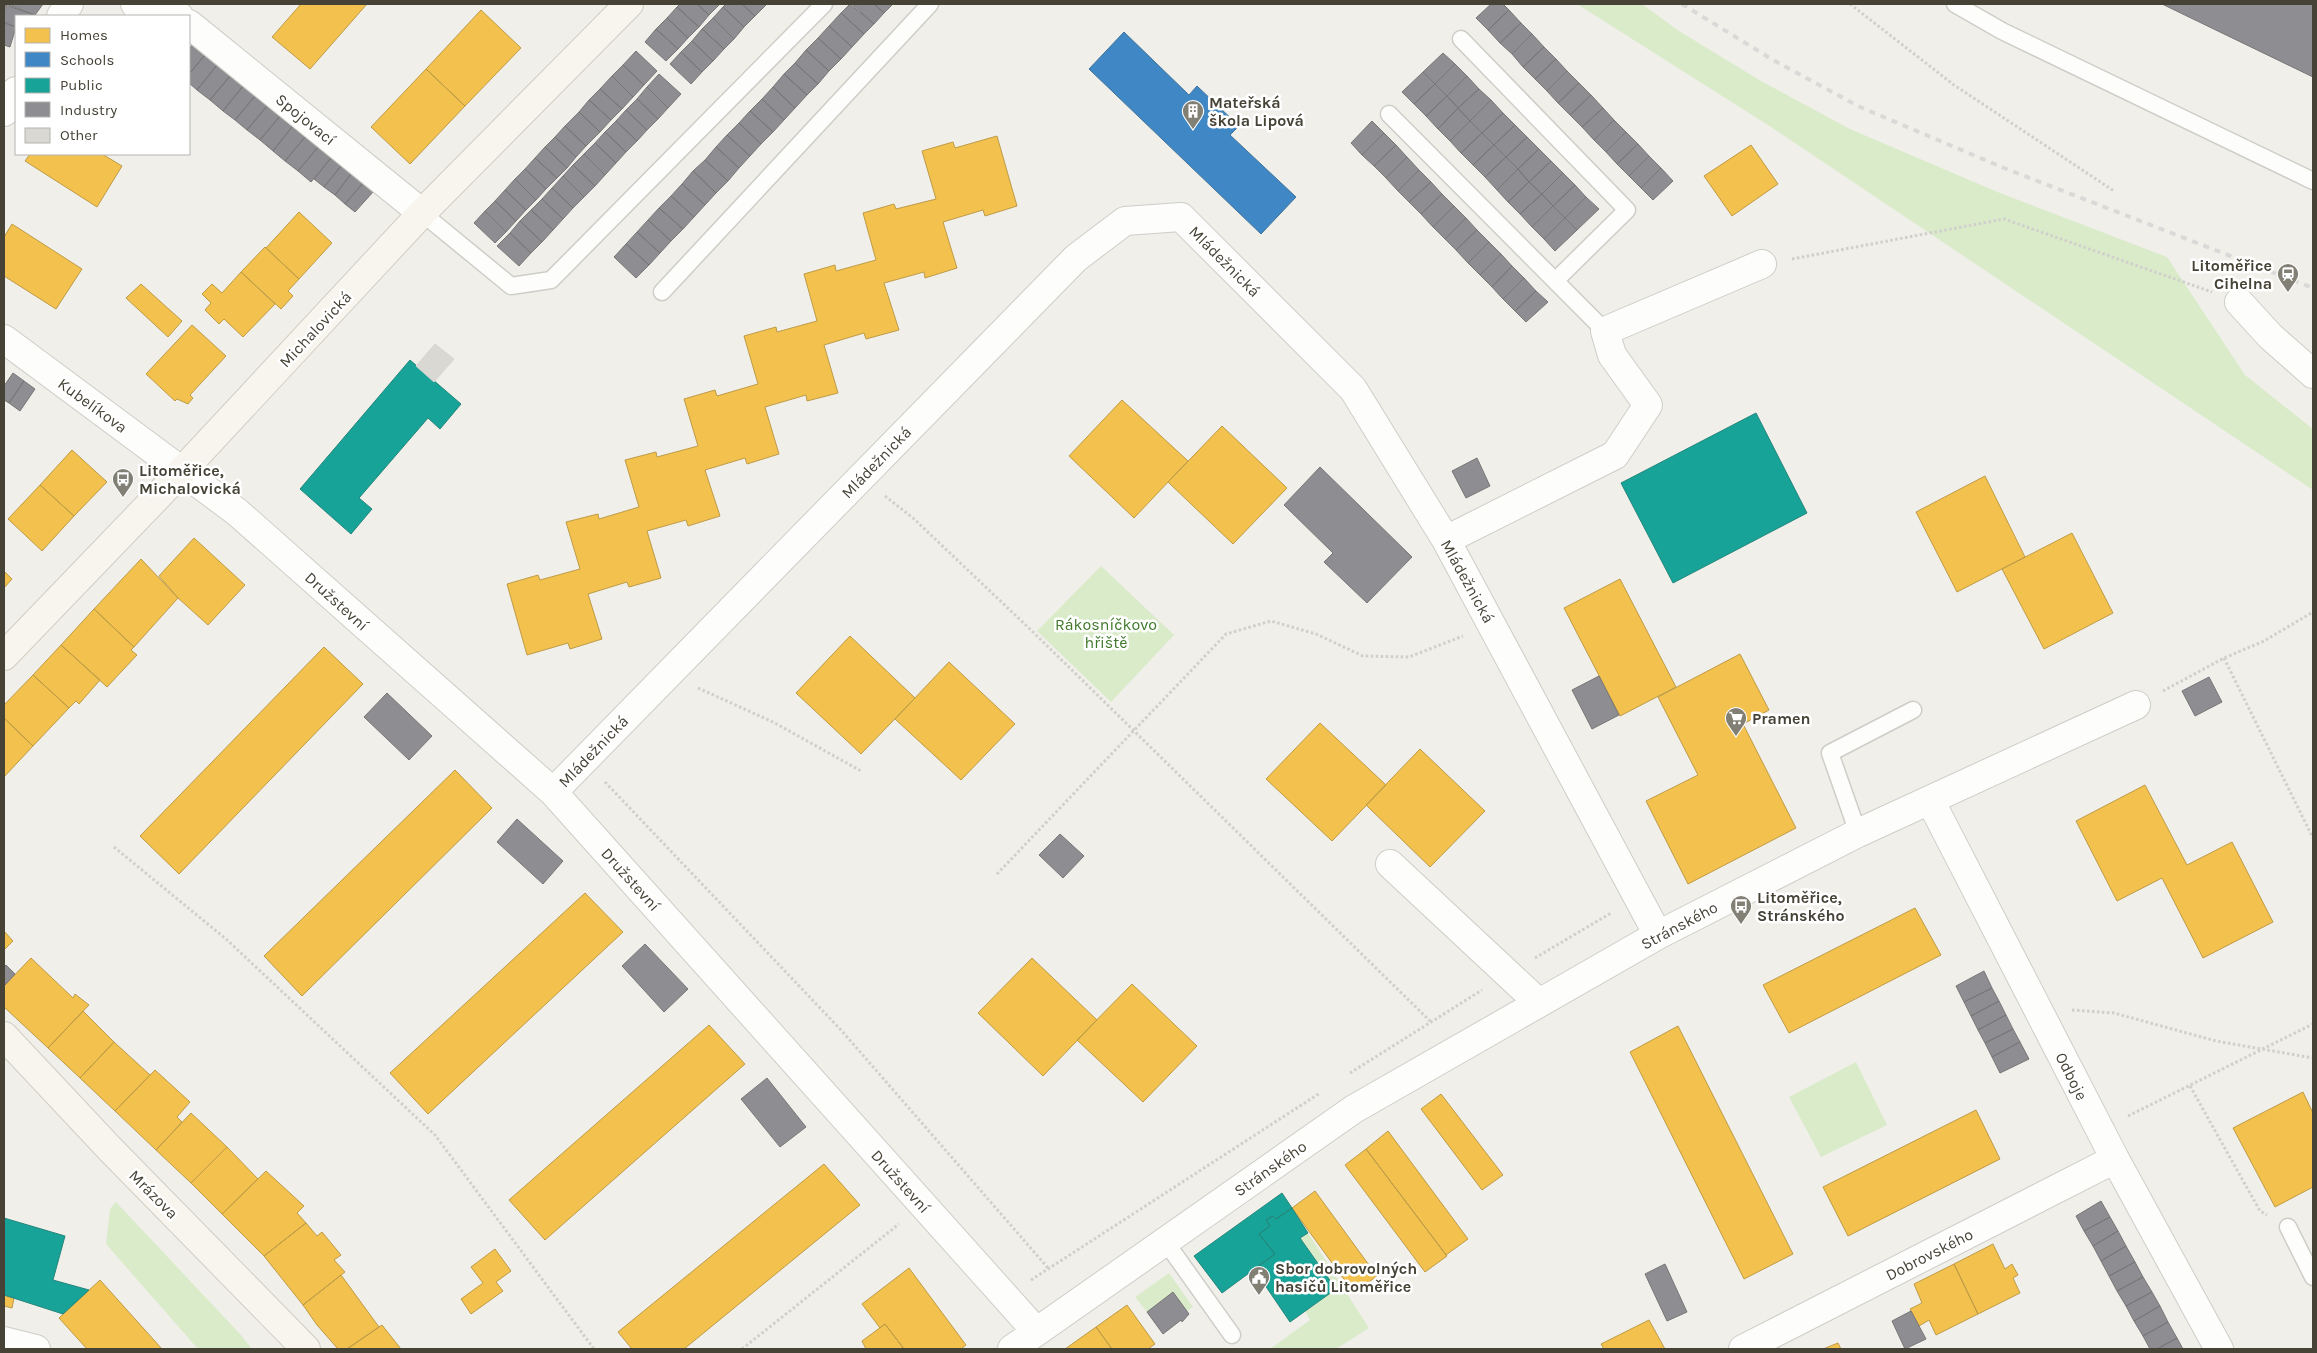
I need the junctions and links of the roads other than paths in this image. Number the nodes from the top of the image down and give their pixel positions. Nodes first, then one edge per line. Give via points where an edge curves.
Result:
1 (69, 4) edge
2 (135, 4) edge
3 (628, 4) edge
4 (824, 4) edge
5 (930, 4) edge
6 (1955, 4) edge
7 (62, 15) edge
8 (175, 15) edge
9 (190, 25) edge
10 (1461, 39) dead end
11 (15, 93) edge
12 (4, 112) edge
13 (1389, 114) dead end
14 (2313, 181) edge
15 (422, 213) junction
16 (1762, 264) road end
17 (1556, 280) junction
18 (662, 292) dead end
19 (2239, 302) road end
20 (1605, 331) junction
21 (4, 339) edge
22 (2313, 374) edge
23 (182, 471) junction
24 (1446, 540) junction
25 (4, 656) edge
26 (2136, 705) road end
27 (1914, 710) dead end
28 (553, 792) junction
29 (1930, 800) junction
30 (1858, 833) junction
31 (1390, 864) dead end
32 (1658, 935) junction
33 (1538, 1003) junction
34 (4, 1036) edge
35 (2115, 1159) junction
36 (2288, 1227) road end
37 (1165, 1241) junction
38 (2313, 1276) edge
39 (1036, 1331) junction
40 (1232, 1336) dead end
41 (4, 1341) edge
42 (36, 1349) edge
43 (306, 1349) edge
44 (1012, 1349) edge
45 (1743, 1349) edge
46 (2218, 1349) edge

1 - 7 street
2 - 8 street
3 - 15 street, Michalovická
4 - 15 lane via 550,280 511,286
5 - 18 lane
6 - 14 lane via 2002,31
9 - 15 street, Spojovací
10 - 17 lane via 1627,210
11 - 12 street
13 - 17 lane
15 - 23 street, Michalovická
16 - 20 street
17 - 20 lane
19 - 22 street via 2270,336
20 - 24 street via 1612,355 1648,405 1615,455
21 - 23 street, Kubelíkova
23 - 25 street, Michalovická
23 - 28 street, Družstevní via 237,512
24 - 28 street, Mládežnická via 1353,389 1181,217 1125,221 1076,258
24 - 32 street, Mládežnická
26 - 29 street, Stránského
27 - 30 lane via 1830,753
28 - 39 street, Družstevní
29 - 30 street, Stránského
29 - 35 street, Odboje
30 - 32 street, Stránského
31 - 33 street
32 - 33 street, Stránského
33 - 37 street, Stránského via 1354,1109
34 - 43 street, Mrázova
35 - 45 street, Dobrovského
35 - 46 street, Odboje
36 - 38 lane
37 - 39 street, Stránského
37 - 40 lane
39 - 44 street, Stránského
41 - 42 street

